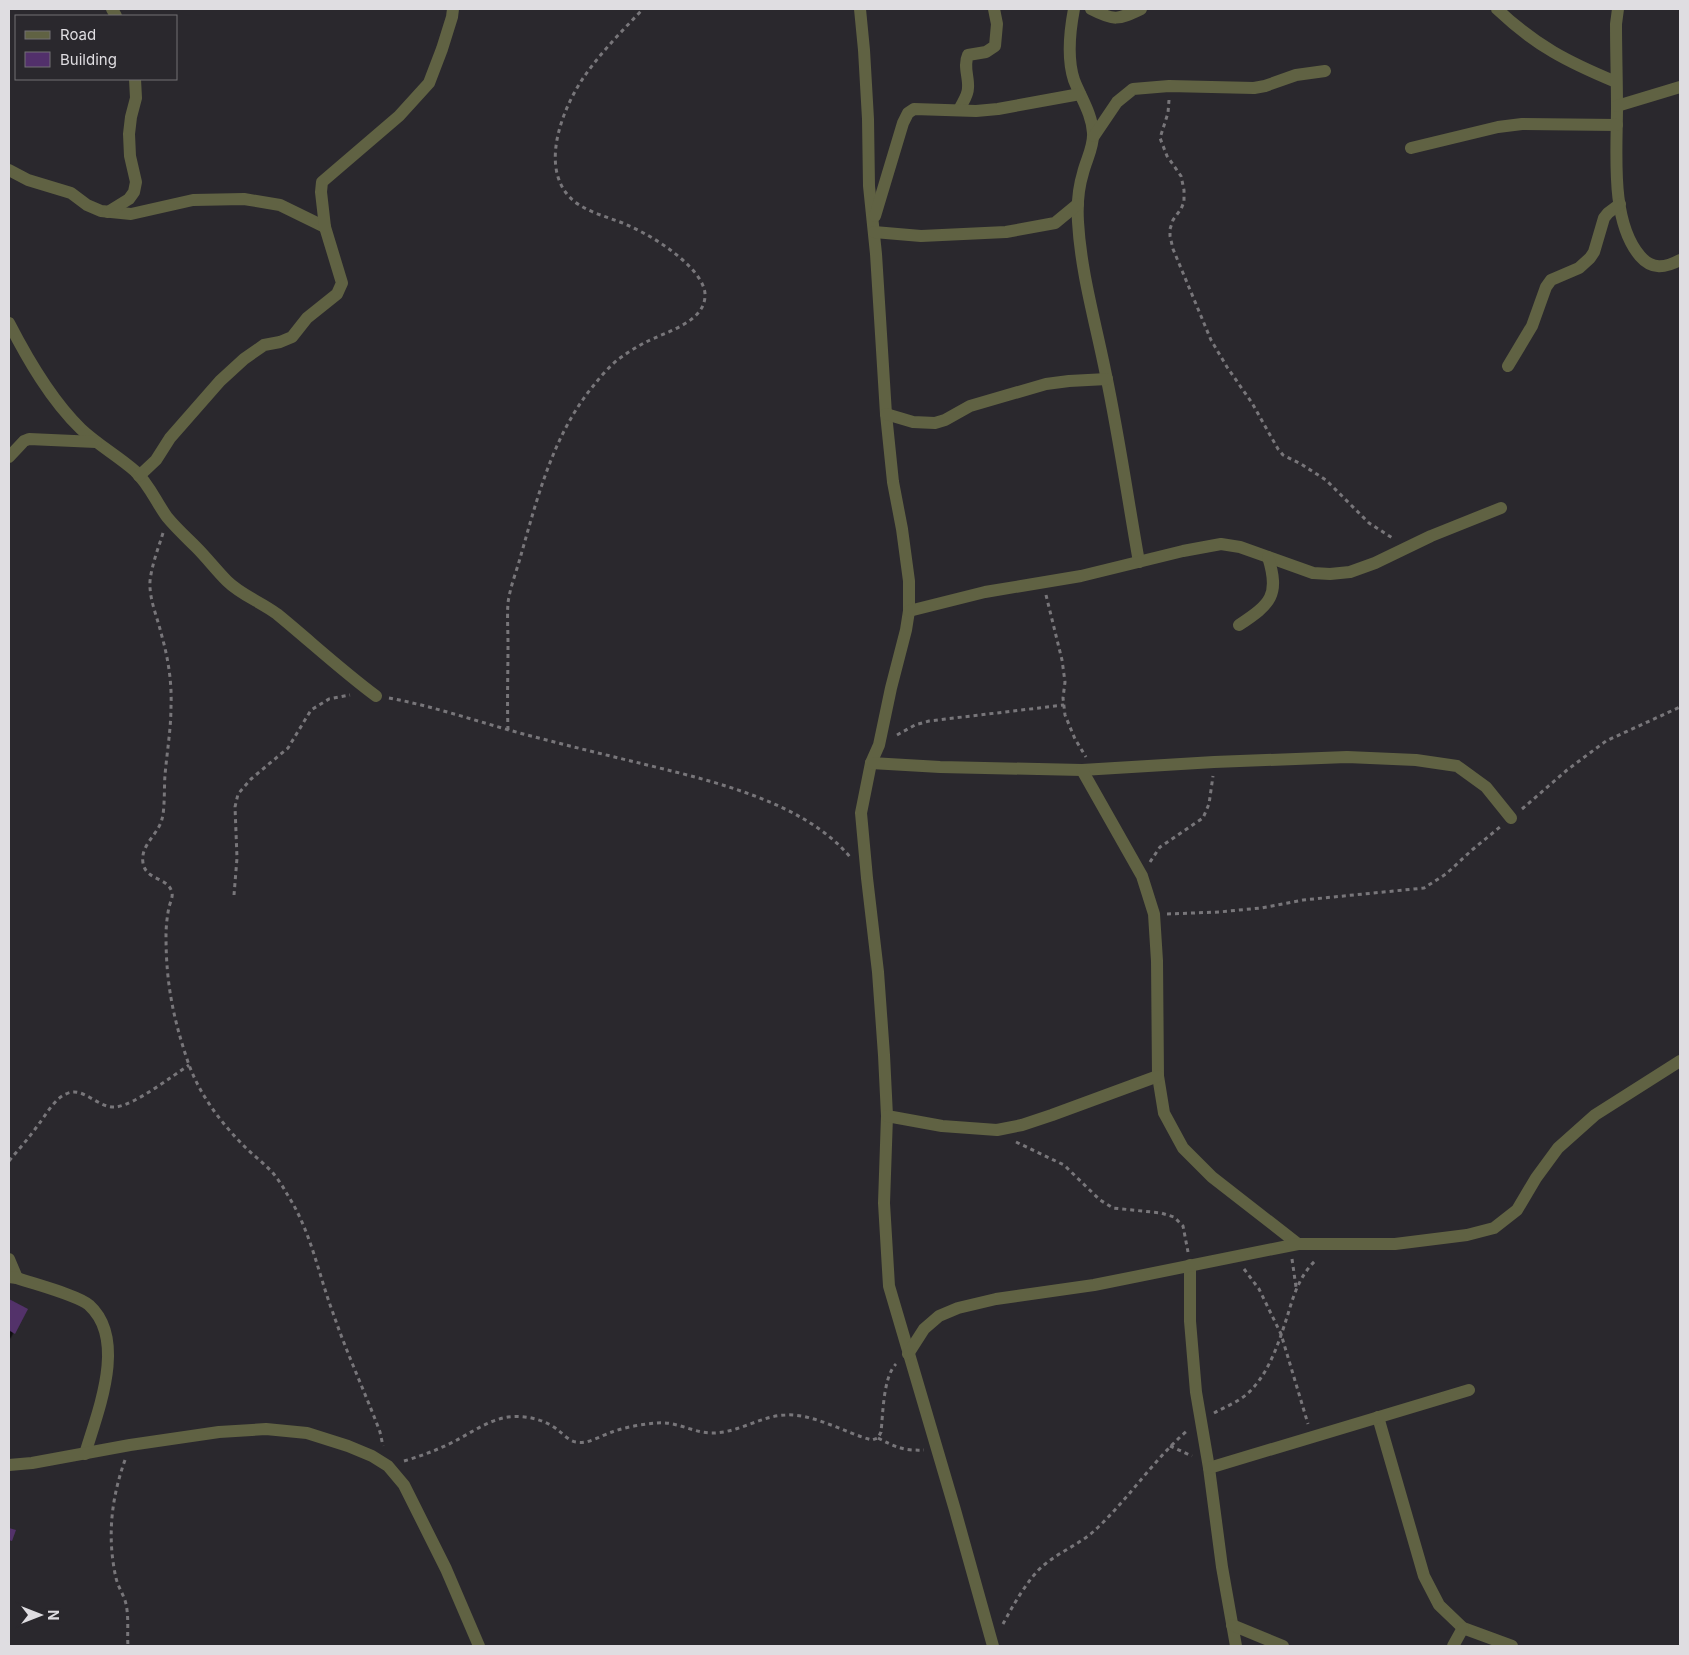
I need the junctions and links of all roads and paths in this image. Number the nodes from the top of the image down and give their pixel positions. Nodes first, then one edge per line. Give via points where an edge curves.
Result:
1 (453, 9) edge
2 (643, 9) edge
3 (860, 9) edge
4 (994, 9) edge
5 (1074, 9) edge
6 (1092, 9) edge
7 (1142, 9) edge
8 (1498, 9) edge
9 (1618, 9) edge
10 (1325, 71) dead end
11 (135, 80) edge
12 (1616, 82) junction
13 (1169, 86) junction
14 (1680, 87) edge
15 (1080, 94) junction
16 (1617, 106) junction
17 (958, 110) junction
18 (1617, 125) junction
19 (1094, 136) junction
20 (1411, 148) dead end
21 (9, 170) edge
22 (1078, 204) junction
23 (1620, 204) junction
24 (108, 212) junction
25 (325, 227) junction
26 (873, 228) junction
27 (1680, 260) edge
28 (9, 324) edge
29 (1508, 366) dead end
30 (1107, 379) junction
31 (886, 414) junction
32 (96, 442) junction
33 (9, 457) edge
34 (139, 476) junction
35 (1501, 508) dead end
36 (168, 519) junction
37 (1408, 548) junction
38 (1268, 557) junction
39 (1139, 562) junction
40 (1043, 582) junction
41 (909, 611) junction
42 (1239, 624) dead end
43 (376, 696) junction
44 (1064, 705) junction
45 (1680, 707) edge
46 (508, 730) junction
47 (879, 745) junction
48 (1214, 762) junction
49 (871, 763) junction
50 (1088, 770) junction
51 (1511, 818) junction
52 (1142, 876) junction
53 (866, 878) junction
54 (234, 895) dead end
55 (1154, 914) junction
56 (1680, 1061) edge
57 (189, 1066) junction
58 (1158, 1076) junction
59 (887, 1116) junction
60 (997, 1130) junction
61 (9, 1161) edge
62 (1337, 1244) junction
63 (1294, 1245) junction
64 (1235, 1256) junction
65 (9, 1259) edge
66 (1190, 1265) junction
67 (13, 1278) edge
68 (1296, 1288) junction
69 (1281, 1334) junction
70 (908, 1354) junction
71 (1469, 1390) dead end
72 (1378, 1417) junction
73 (1200, 1420) junction
74 (1312, 1437) junction
75 (878, 1438) junction
76 (130, 1445) junction
77 (1170, 1446) junction
78 (937, 1448) junction
79 (85, 1454) junction
80 (384, 1463) junction
81 (9, 1465) edge
82 (1209, 1467) junction
83 (1232, 1625) junction
84 (1463, 1628) junction
85 (993, 1644) edge
86 (128, 1646) edge
87 (479, 1646) edge
88 (1236, 1646) edge
89 (1283, 1646) edge
90 (1453, 1646) edge
91 (1512, 1646) edge

1 - 25 street via 429,83 398,116 322,182 320,192
2 - 46 path via 601,54 574,93 559,130 556,170 561,184 574,201 641,232 679,256 694,271 705,296 703,306 694,318 620,357 594,385 557,443 508,601
3 - 26 street
4 - 17 street via 997,24 995,46 986,52 968,55 968,87
5 - 15 street via 1071,63
6 - 7 street via 1115,19
8 - 12 street via 1519,30 1542,46
9 - 12 street
10 - 13 street via 1296,75 1254,88
11 - 24 street via 136,98 129,134 136,182 134,192
12 - 16 street
13 - 19 street via 1133,89 1117,102
13 - 37 path via 1168,114 1160,138 1167,156 1181,176 1184,190 1184,202 1172,220 1170,236 1211,340 1283,455 1326,480 1369,523
14 - 16 street
15 - 17 street via 998,109
15 - 19 street via 1092,118
16 - 18 street
17 - 26 street via 914,109 908,113 894,150
18 - 20 street via 1522,124
18 - 23 street
19 - 22 street via 1078,190
21 - 24 street via 28,180 71,193 94,209
22 - 26 street via 1055,223 1006,232 921,236
22 - 30 street via 1082,263
23 - 27 street via 1625,230 1643,259 1651,266 1661,268
23 - 29 street via 1604,218 1590,258 1579,268 1551,280 1546,287 1532,326
24 - 25 street via 131,214 193,200 244,199 280,205
25 - 34 street via 342,282 337,294 307,318 292,337 264,345 244,359 214,388 170,438 156,460
26 - 31 street
28 - 32 street via 55,398
30 - 31 street via 1046,384 970,406 934,423 913,422
30 - 39 street
31 - 41 street via 893,482 906,553
32 - 33 street via 29,439
32 - 34 street
34 - 36 street
35 - 37 street
36 - 43 street via 228,582 302,634
36 - 57 path via 150,581 151,600 168,664 172,704 163,815 159,828 147,843 143,864 149,875 168,885 172,894 166,928 169,995
37 - 38 street via 1375,564 1330,574 1313,573
38 - 39 street via 1221,544
38 - 42 street via 1274,577 1271,597
39 - 40 street
40 - 41 street
40 - 44 path via 1062,660
41 - 47 street
43 - 46 path
43 - 54 path via 328,699 311,710 288,748 238,794
44 - 47 path via 930,721 915,725
44 - 50 path via 1065,715
45 - 51 path via 1606,741
46 - 53 path via 672,771 763,799 818,826 839,844
47 - 49 street
48 - 50 street
48 - 51 street via 1347,757 1416,760 1456,766 1486,787
48 - 52 path via 1209,804 1203,818 1160,847
49 - 50 street via 940,768
49 - 53 street via 861,813
50 - 52 street
51 - 55 path via 1446,874 1424,888 1303,900 1261,908
52 - 55 street
53 - 59 street via 878,972
55 - 58 street
56 - 62 street via 1595,1115 1558,1148 1517,1210 1494,1228 1467,1235 1395,1244
57 - 61 path via 128,1103 115,1107 77,1092 66,1093
57 - 80 path via 205,1098 244,1146 269,1169 303,1222 342,1342 380,1432
58 - 60 street via 1044,1118
58 - 63 street via 1164,1113 1183,1148 1212,1177
59 - 60 street via 942,1126
59 - 70 street via 884,1203 889,1286
60 - 66 path via 1064,1165 1100,1200 1113,1208 1161,1212 1174,1217 1184,1226
62 - 63 street
62 - 68 path via 1314,1261
63 - 64 street
63 - 68 path
64 - 66 street
64 - 69 path via 1259,1289
65 - 67 street
66 - 70 street via 958,1308 939,1316 924,1329
66 - 73 street via 1190,1321
67 - 79 street via 71,1296 88,1305 102,1322 109,1350 106,1380
68 - 69 path
69 - 73 path via 1268,1366 1253,1389 1236,1402
69 - 74 path
70 - 75 path via 893,1367 888,1379
70 - 78 street
71 - 72 street
72 - 74 street
72 - 84 street via 1424,1576 1439,1605
73 - 77 path
73 - 82 street
74 - 82 street
75 - 78 path via 905,1450
75 - 80 path via 872,1440 802,1416 786,1415 713,1433 672,1423 651,1424 577,1443 541,1420 508,1417 492,1421 421,1456
76 - 79 street
76 - 80 street via 219,1432 266,1429 307,1433 348,1446
76 - 86 path via 119,1477 110,1534 112,1561 126,1602
77 - 82 path
77 - 85 path via 1093,1532 1042,1566 1025,1588
78 - 85 street
79 - 81 street
80 - 87 street via 404,1485
82 - 83 street
83 - 88 street
83 - 89 street
84 - 90 street
84 - 91 street

